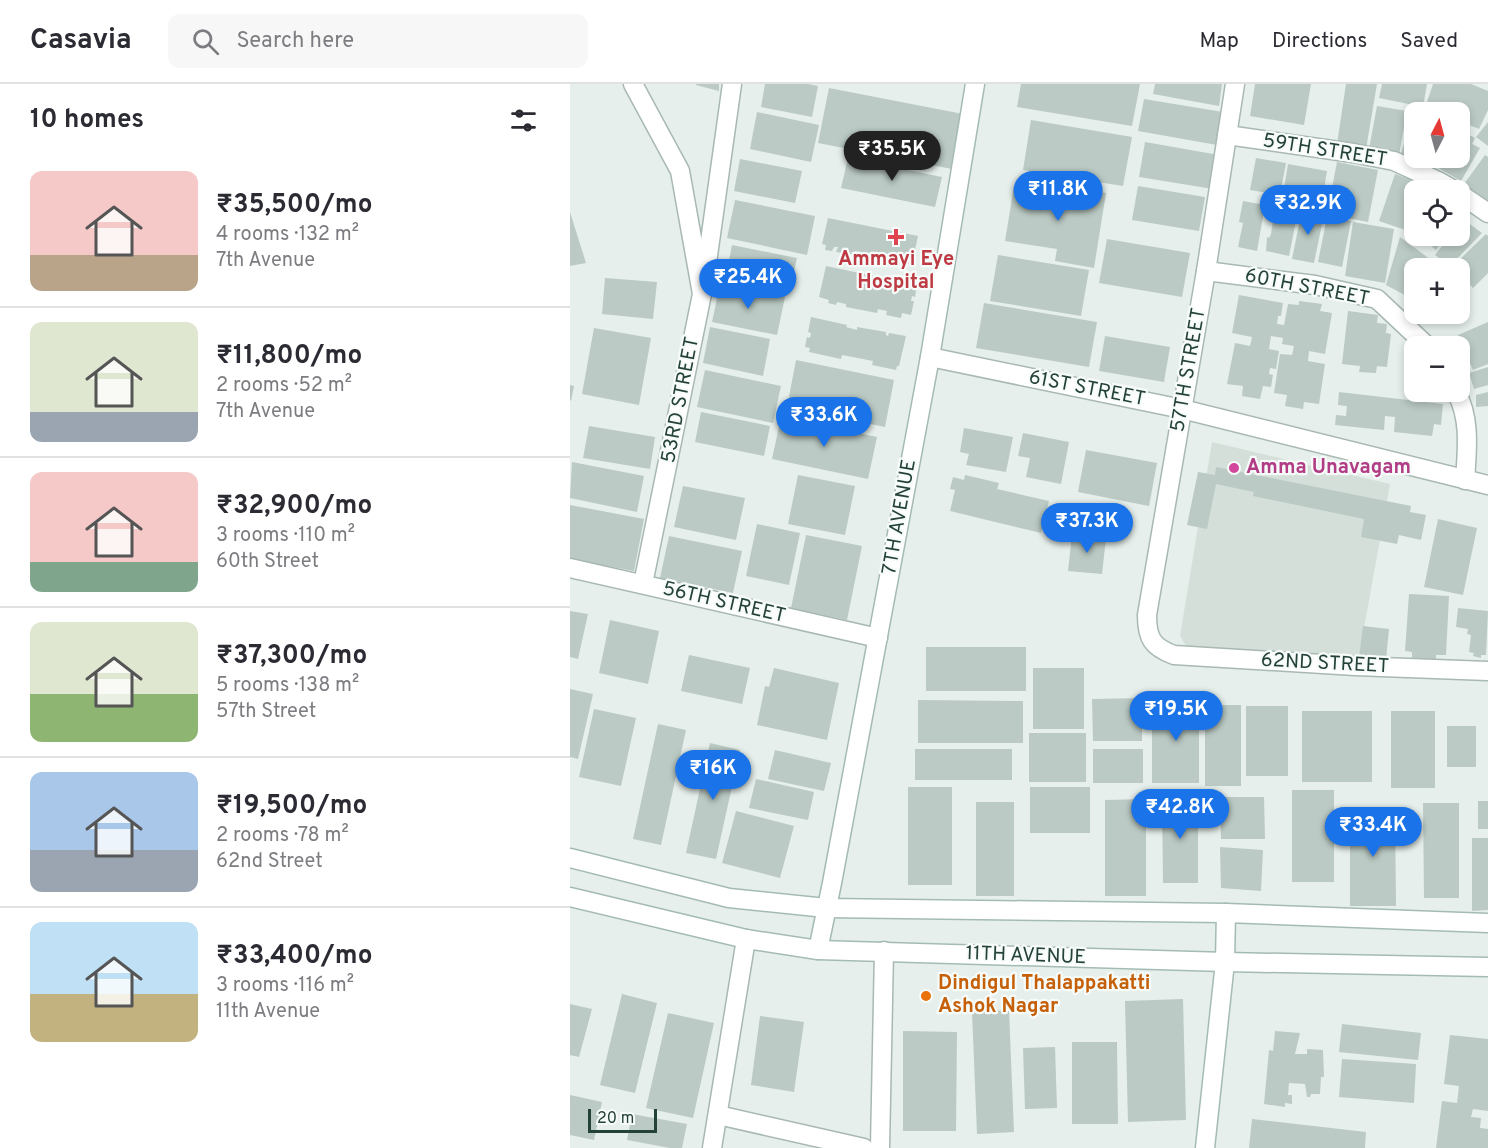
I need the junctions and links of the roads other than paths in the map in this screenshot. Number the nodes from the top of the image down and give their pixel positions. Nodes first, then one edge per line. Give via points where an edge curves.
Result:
1 (633, 84) edge
2 (732, 84) edge
3 (975, 84) edge
4 (1234, 84) edge
5 (1227, 135) junction
6 (1436, 180) edge
7 (1470, 201) edge
8 (1488, 213) edge
9 (1206, 271) junction
10 (702, 294) junction
11 (1416, 336) edge
12 (930, 357) junction
13 (1462, 402) edge
14 (1182, 409) junction
15 (1465, 480) junction
16 (1488, 485) edge
17 (570, 568) edge
18 (643, 584) junction
19 (878, 638) junction
20 (1162, 651) joint
21 (1488, 671) edge
22 (570, 858) edge
23 (570, 897) edge
24 (826, 908) junction
25 (1226, 913) junction
26 (1488, 923) edge
27 (746, 939) junction
28 (818, 950) junction
29 (884, 951) junction
30 (1225, 962) junction
31 (1488, 967) edge
32 (718, 1114) junction
33 (712, 1148) edge
34 (864, 1148) edge
35 (880, 1148) edge
36 (1206, 1148) edge

1 - 10 street, 53RD STREET via 680,171
2 - 10 street
3 - 12 street, 7TH AVENUE
4 - 5 street, 57TH STREET
5 - 6 street, 59TH STREET via 1394,161
5 - 9 street, 57TH STREET
7 - 8 street
9 - 11 street, 60TH STREET via 1315,285 1377,299
9 - 14 street, 57TH STREET
10 - 18 street, 53RD STREET
12 - 14 street, 61ST STREET
12 - 19 street, 7TH AVENUE
13 - 15 street via 1467,446
14 - 15 street, 61ST STREET
14 - 20 street, 57TH STREET via 1147,615 1150,640
15 - 16 street, 61ST STREET
17 - 18 street, 56TH STREET
18 - 19 street, 56TH STREET
19 - 24 street, 7TH AVENUE
20 - 21 street, 62ND STREET via 1174,655
22 - 24 street via 729,898
23 - 27 street, 11TH AVENUE
24 - 25 street
24 - 28 street, 7TH AVENUE
25 - 26 street
25 - 30 street
27 - 28 street, 11TH AVENUE
27 - 32 street
28 - 29 street, 11TH AVENUE
29 - 30 street, 11TH AVENUE
29 - 35 street
30 - 31 street, 11TH AVENUE
30 - 36 street
32 - 33 street
32 - 34 street

